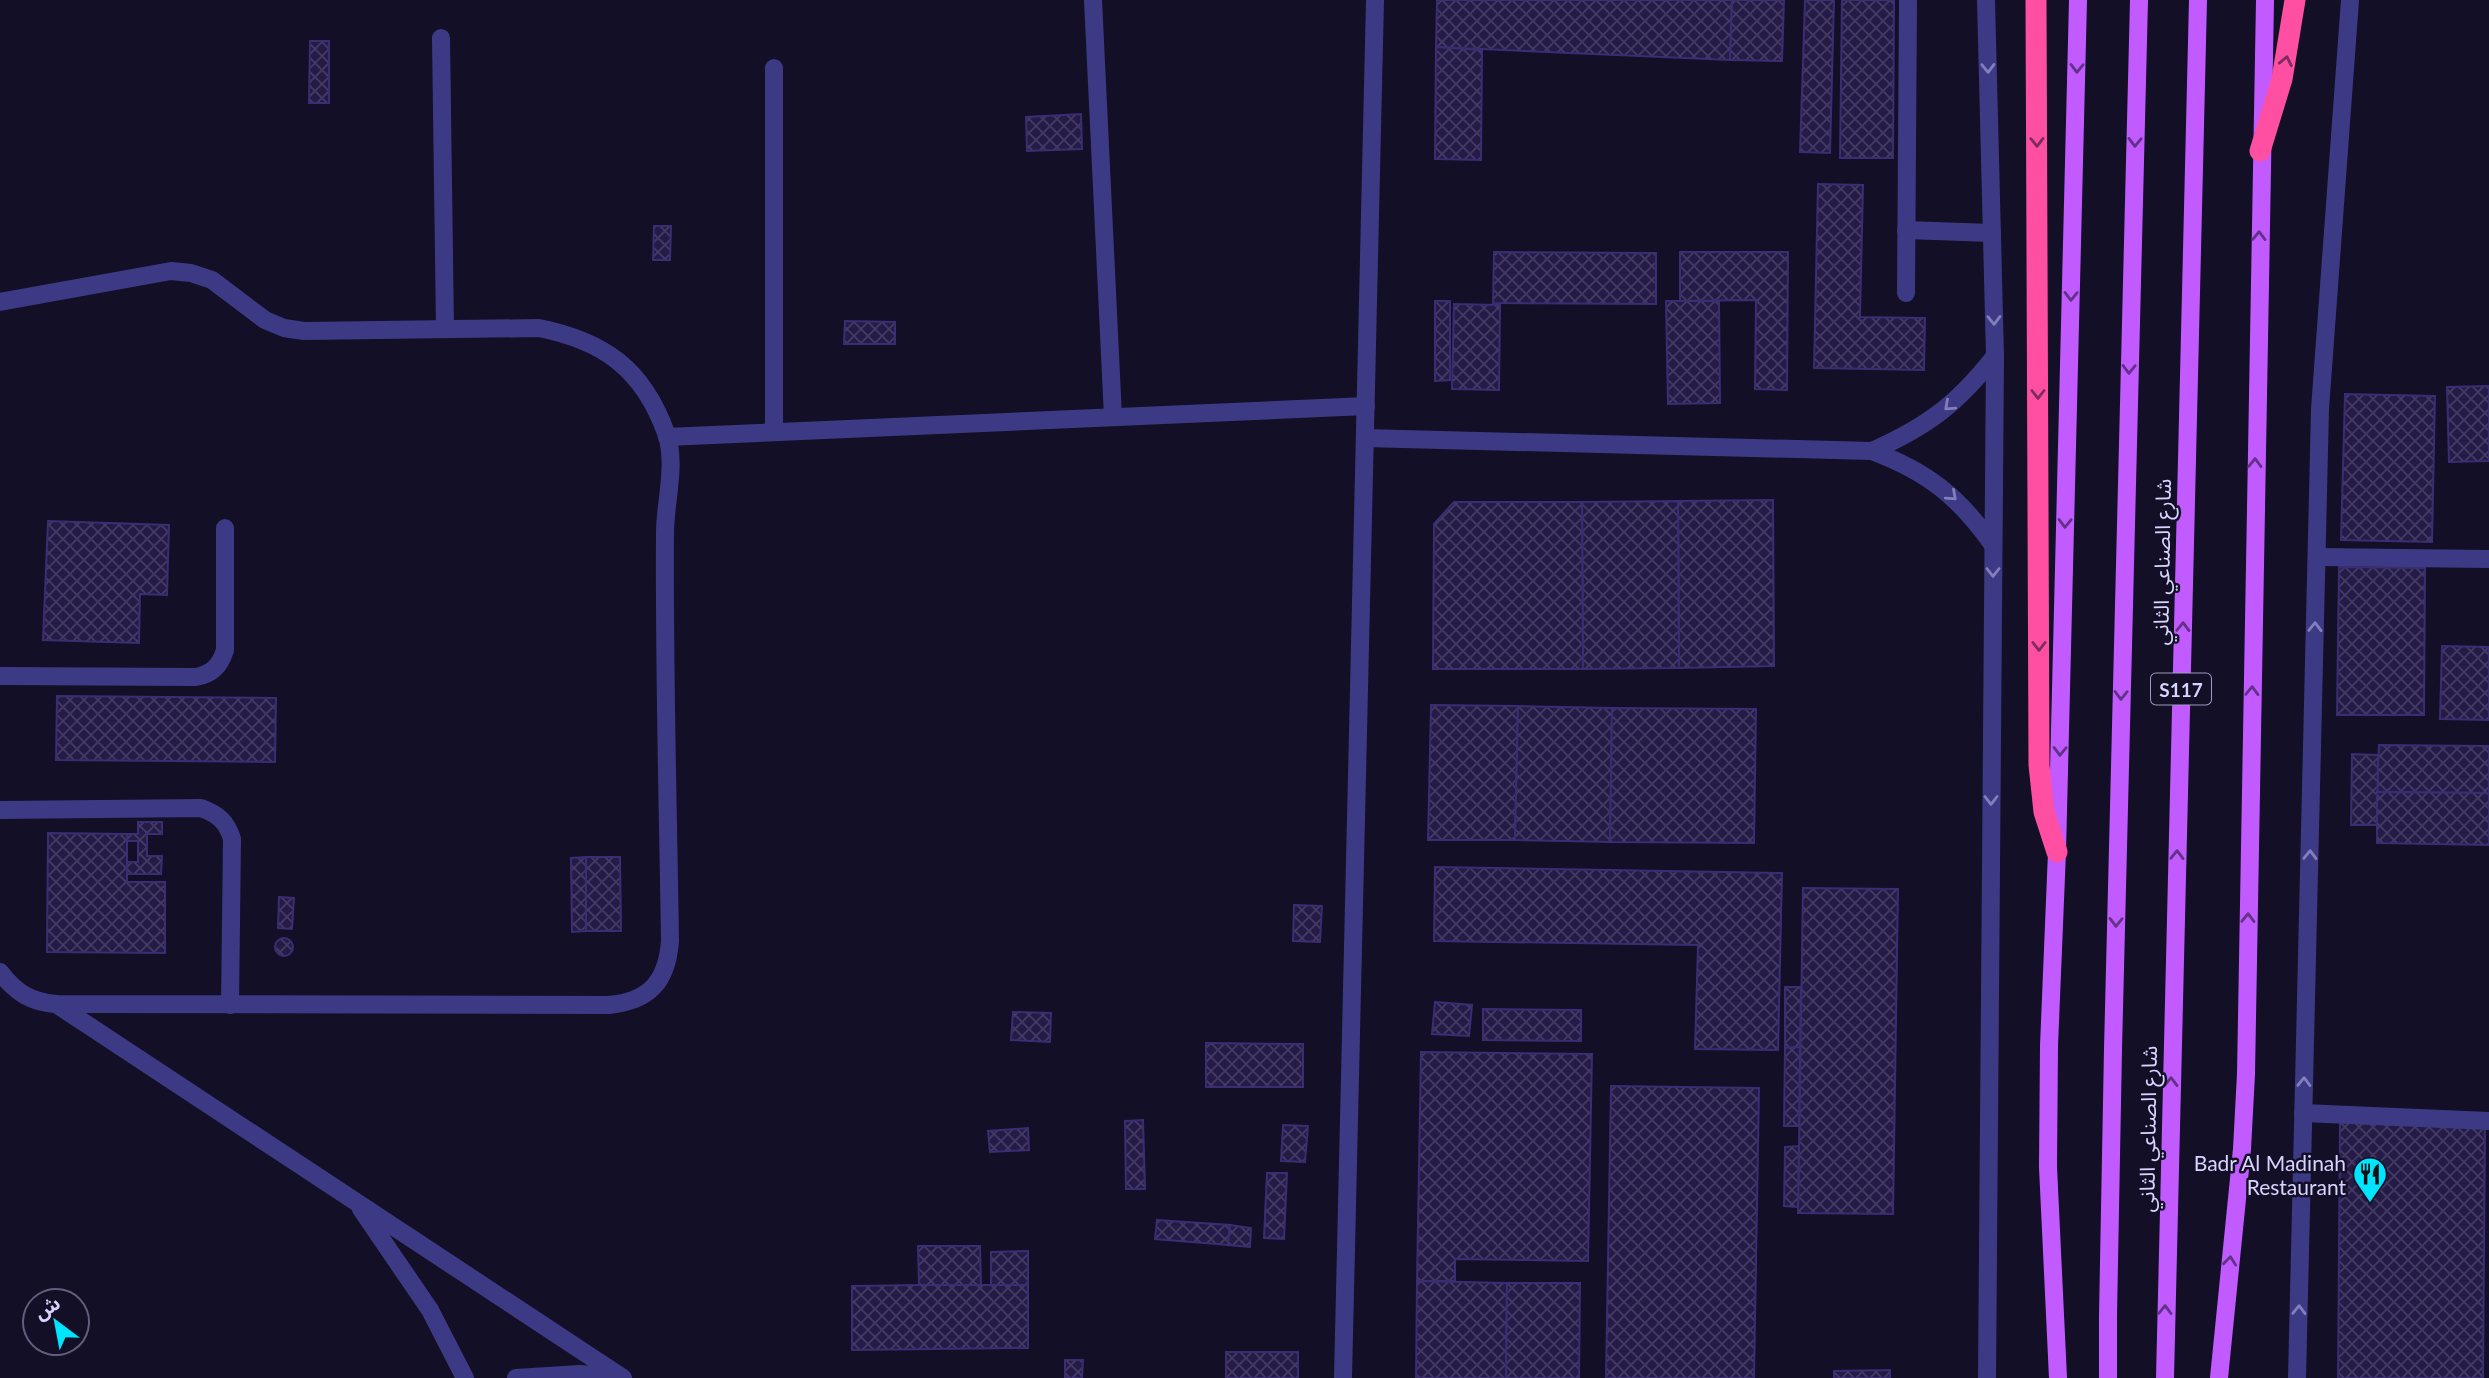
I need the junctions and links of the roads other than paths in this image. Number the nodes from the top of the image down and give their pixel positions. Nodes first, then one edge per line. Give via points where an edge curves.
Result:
1 (1093, 0) edge
2 (1375, 0) edge
3 (1908, 0) edge
4 (1986, 0) edge
5 (2036, 0) edge
6 (2078, 0) edge
7 (2138, 0) edge
8 (2198, 0) edge
9 (2264, 0) edge
10 (2295, 0) edge
11 (2350, 0) edge
12 (441, 37) dead end
13 (774, 68) dead end
14 (2260, 150) junction
15 (1906, 230) junction
16 (1992, 233) junction
17 (1906, 293) dead end
18 (0, 302) edge
19 (445, 329) junction
20 (1995, 356) junction
21 (1366, 406) junction
22 (1113, 417) junction
23 (774, 432) junction
24 (667, 437) junction
25 (1365, 439) junction
26 (1872, 451) junction
27 (225, 528) dead end
28 (1993, 545) junction
29 (2317, 557) junction
30 (2489, 559) edge
31 (0, 676) edge
32 (0, 810) edge
33 (2057, 852) junction
34 (0, 972) edge
35 (56, 1004) junction
36 (230, 1004) junction
37 (2303, 1113) junction
38 (2489, 1121) edge
39 (355, 1201) junction
40 (464, 1378) edge
41 (516, 1378) edge
42 (623, 1378) edge
43 (1343, 1378) edge
44 (1987, 1378) edge
45 (2058, 1378) edge
46 (2108, 1378) edge
47 (2165, 1378) edge
48 (2218, 1378) edge
49 (2297, 1378) edge

1 - 22 street
2 - 21 street
3 - 15 street
4 -> 16 street
5 -> 33 highway via 2039,765 2044,812
6 -> 33 main road
7 -> 46 main road, شارع الصناعي الثاني / S117
47 -> 8 main road, شارع الصناعي الثاني / S117
9 - 14 main road
14 -> 10 highway via 2282,79
11 - 29 street via 2320,409
12 - 19 street
13 - 23 street
48 -> 14 main road via 2246,1074
15 - 16 street
15 - 17 street
16 -> 20 street
18 - 19 street via 171,271 212,280 265,320 284,328
19 - 24 street via 539,328 598,346 623,364 644,388
20 -> 26 street via 1941,414
20 - 28 street
21 - 22 street
21 - 25 street
22 - 23 street
23 - 24 street
24 - 36 street via 671,460 665,533 670,941 662,976 638,999 609,1005
25 - 26 street
25 - 43 street
26 -> 28 street via 1929,477 1954,497
27 - 31 street via 225,650 222,661 206,675
28 -> 44 street
29 - 30 street
37 -> 29 street
32 - 36 street via 201,808 213,812 229,828 232,839
33 - 45 main road via 2048,1167
34 - 35 street via 24,996
35 - 36 street
35 - 39 street
37 - 38 street
49 -> 37 street
39 - 40 street via 430,1310
39 - 42 street
41 - 42 street via 580,1374

